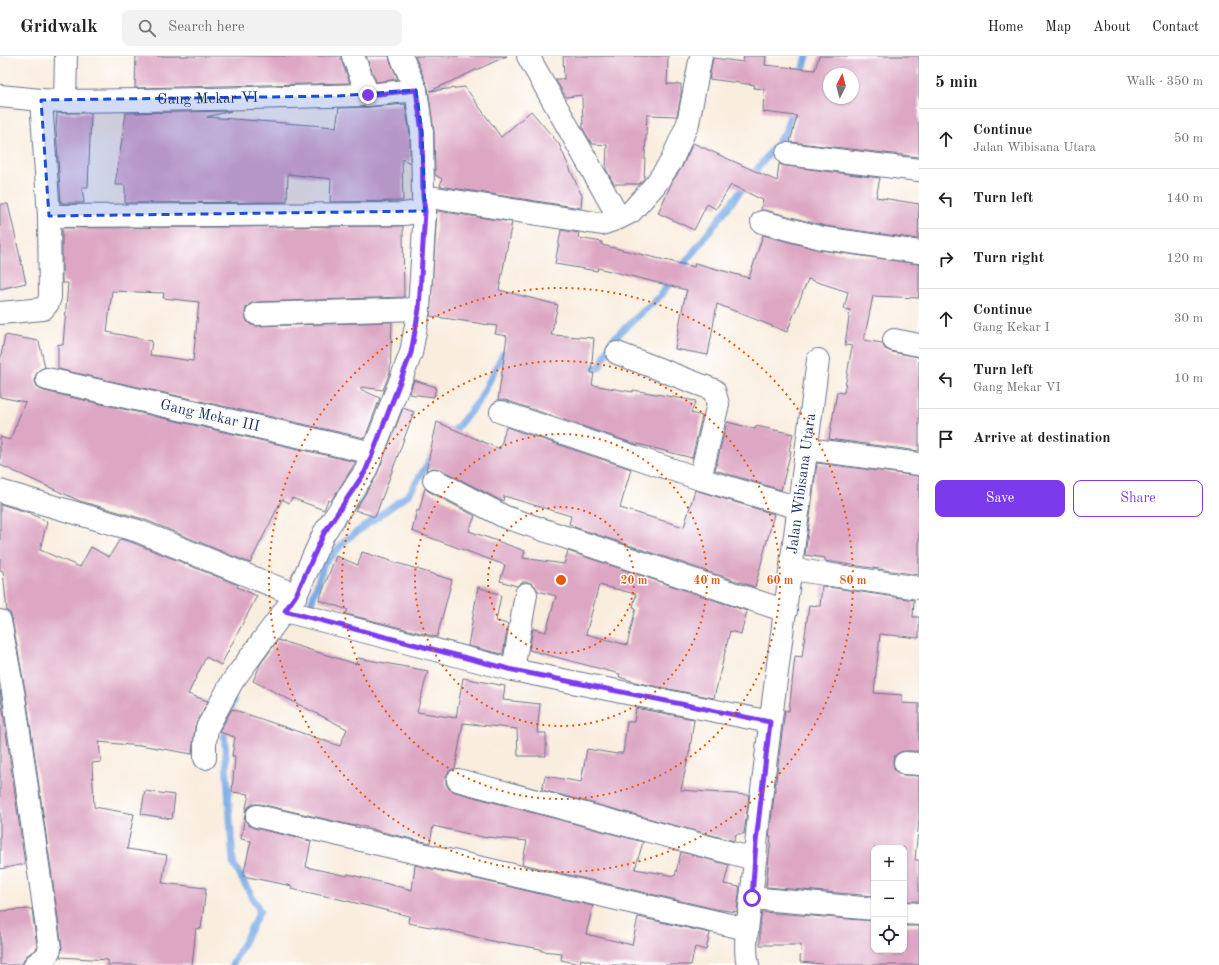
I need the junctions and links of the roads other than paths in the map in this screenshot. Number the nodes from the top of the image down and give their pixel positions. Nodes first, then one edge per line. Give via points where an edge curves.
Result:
1 (66, 56) edge
2 (353, 56) edge
3 (401, 56) edge
4 (528, 56) edge
5 (701, 56) edge
6 (416, 90) junction
7 (368, 95) junction
8 (0, 96) edge
9 (42, 100) junction
10 (65, 101) junction
11 (787, 154) dead end
12 (919, 170) edge
13 (424, 204) junction
14 (49, 216) junction
15 (618, 218) junction
16 (762, 222) dead end
17 (919, 252) edge
18 (419, 309) junction
19 (0, 313) edge
20 (257, 314) dead end
21 (894, 340) dead end
22 (919, 345) edge
23 (617, 353) dead end
24 (818, 360) dead end
25 (47, 379) dead end
26 (501, 412) dead end
27 (807, 449) junction
28 (373, 452) junction
29 (919, 464) edge
30 (700, 479) junction
31 (434, 480) dead end
32 (0, 491) edge
33 (799, 508) junction
34 (791, 569) junction
35 (919, 588) edge
36 (526, 594) dead end
37 (292, 607) junction
38 (786, 611) junction
39 (0, 621) edge
40 (513, 670) junction
41 (770, 722) junction
42 (205, 758) dead end
43 (458, 780) dead end
44 (257, 816) dead end
45 (754, 859) junction
46 (752, 898) junction
47 (871, 910) edge
48 (907, 912) edge
49 (919, 914) edge
50 (747, 929) junction
51 (35, 965) edge
52 (748, 965) edge

1 - 10 street
2 - 7 street
3 - 6 street
4 - 15 street
5 - 15 street via 688,123 671,162 656,185 630,212
6 - 7 street, Gang Mekar VI
6 - 13 street via 422,132
7 - 10 street, Gang Mekar VI
8 - 9 street, Gang Mekar VI
9 - 10 street, Gang Mekar VI
9 - 14 street
11 - 12 street
13 - 14 street via 403,214
13 - 15 street via 602,224
13 - 18 street
14 - 19 street via 48,303 43,309
16 - 17 street via 822,238
18 - 20 street
18 - 28 street via 411,353
21 - 22 street
23 - 30 street via 714,390 718,404
24 - 27 street, Jalan Wibisana Utara
25 - 28 street, Gang Mekar III
26 - 30 street
27 - 29 street
27 - 33 street, Jalan Wibisana Utara
28 - 37 street via 365,472 324,533
30 - 33 street
31 - 38 street via 506,517
32 - 37 street via 138,531
33 - 34 street, Jalan Wibisana Utara
34 - 35 street
34 - 38 street, Jalan Wibisana Utara
36 - 40 street
37 - 40 street via 319,619
37 - 42 street via 232,682 209,722
38 - 41 street, Jalan Wibisana Utara
39 - 51 street via 14,697 50,949 46,957
40 - 41 street
41 - 45 street, Jalan Wibisana Utara
43 - 45 street
44 - 50 street
45 - 46 street, Jalan Wibisana Utara
46 - 47 street
46 - 50 street, Jalan Wibisana Utara
48 - 49 street
50 - 52 street, Jalan Wibisana Utara

